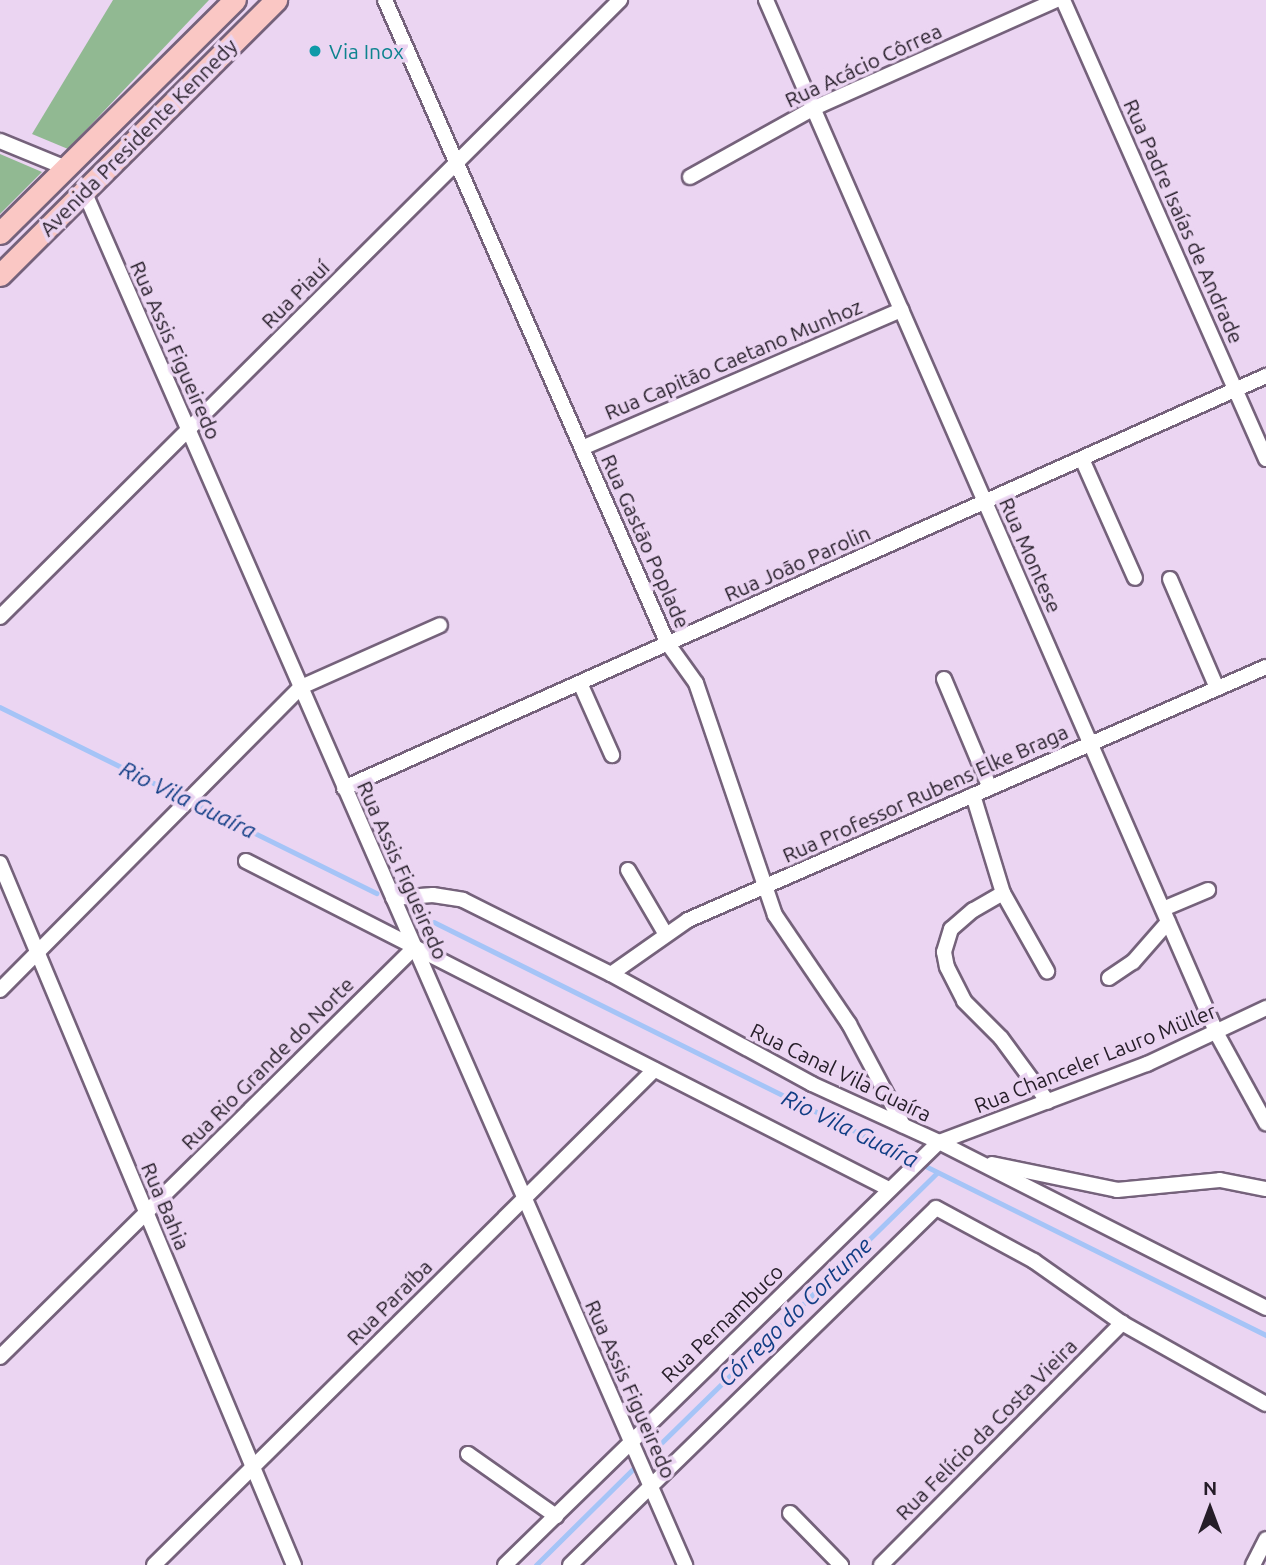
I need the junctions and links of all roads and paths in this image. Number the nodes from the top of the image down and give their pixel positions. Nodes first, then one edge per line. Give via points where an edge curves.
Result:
1 (235, 0) edge
2 (276, 0) edge
3 (385, 0) edge
4 (620, 0) edge
5 (766, 0) edge
6 (1058, 0) edge
7 (1063, 0) edge
8 (814, 108) junction
9 (0, 141) edge
10 (457, 163) junction
11 (66, 168) junction
12 (690, 177) dead end
13 (84, 191) junction
14 (0, 233) edge
15 (0, 275) edge
16 (901, 310) junction
17 (1266, 376) edge
18 (1235, 390) junction
19 (188, 430) junction
20 (582, 447) junction
21 (1082, 458) junction
22 (1266, 459) edge
23 (985, 502) junction
24 (1135, 579) dead end
25 (1170, 579) dead end
26 (0, 617) edge
27 (440, 625) dead end
28 (668, 644) junction
29 (1266, 667) edge
30 (944, 679) dead end
31 (580, 683) junction
32 (301, 687) junction
33 (1217, 688) junction
34 (1091, 744) junction
35 (612, 755) dead end
36 (344, 788) junction
37 (990, 788) junction
38 (973, 795) junction
39 (246, 861) dead end
40 (0, 863) edge
41 (628, 870) dead end
42 (764, 887) junction
43 (1208, 890) dead end
44 (1003, 893) junction
45 (393, 898) junction
46 (1166, 916) junction
47 (665, 933) junction
48 (415, 947) junction
49 (38, 953) junction
50 (1047, 971) dead end
51 (611, 974) junction
52 (1109, 978) dead end
53 (0, 990) edge
54 (1266, 1008) edge
55 (1217, 1034) junction
56 (654, 1070) junction
57 (1048, 1102) junction
58 (1266, 1123) edge
59 (903, 1125) junction
60 (939, 1142) junction
61 (975, 1161) junction
62 (889, 1189) junction
63 (1266, 1189) edge
64 (524, 1199) junction
65 (146, 1213) junction
66 (1266, 1308) edge
67 (1122, 1323) junction
68 (0, 1357) edge
69 (1266, 1404) edge
70 (631, 1442) junction
71 (468, 1454) dead end
72 (253, 1467) junction
73 (651, 1486) junction
74 (790, 1513) dead end
75 (556, 1516) junction
76 (1266, 1539) edge
77 (154, 1565) edge
78 (294, 1565) edge
79 (505, 1565) edge
80 (570, 1565) edge
81 (685, 1565) edge
82 (841, 1565) edge
83 (881, 1565) edge
84 (1253, 1565) edge

1 - 11 main road, Avenida Presidente Kennedy
2 - 13 main road, Avenida Presidente Kennedy
3 - 10 street, Rua Gastão Poplade
4 - 10 street, Rua Piauí
5 - 8 street, Rua Montese
6 - 8 street, Rua Acácio Côrrea
7 - 18 street, Rua Padre Isaías de Andrade
8 - 12 street, Rua Acácio Côrrea
8 - 16 street, Rua Montese
9 - 11 street
10 - 19 street, Rua Piauí
10 - 20 street, Rua Gastão Poplade
11 - 14 main road, Avenida Presidente Kennedy
13 - 15 main road, Avenida Presidente Kennedy
13 - 19 street, Rua Assis Figueiredo
16 - 20 street, Rua Capitão Caetano Munhoz
16 - 23 street, Rua Montese
17 - 18 street, Rua João Parolin
18 - 21 street, Rua João Parolin
18 - 22 street, Rua Padre Isaías de Andrade
19 - 26 street, Rua Piauí
19 - 32 street, Rua Assis Figueiredo
20 - 28 street, Rua Gastão Poplade
21 - 23 street, Rua João Parolin
21 - 24 street
23 - 28 street, Rua João Parolin
23 - 34 street, Rua Montese
25 - 33 street
27 - 32 street
28 - 31 street, Rua João Parolin
28 - 42 street, Rua Gastão Poplade via 687,667 709,715
29 - 33 street, Rua Professor Rubens Elke Braga
30 - 37 street
31 - 35 street
31 - 36 street, Rua João Parolin
32 - 36 street, Rua Assis Figueiredo
32 - 49 street
33 - 34 street, Rua Professor Rubens Elke Braga
34 - 37 street, Rua Professor Rubens Elke Braga
34 - 46 street, Rua Montese
36 - 45 street, Rua Assis Figueiredo
37 - 38 street, Rua Professor Rubens Elke Braga
38 - 42 street, Rua Professor Rubens Elke Braga
38 - 44 street
39 - 48 street
40 - 49 street, Rua Bahia
41 - 47 street
42 - 47 street, Rua Professor Rubens Elke Braga
42 - 59 street, Rua Gastão Poplade via 783,931 849,1024
43 - 46 street
44 - 50 street
44 - 57 street via 960,919 947,938 945,960 964,1001 1002,1038
45 - 48 street, Rua Assis Figueiredo
45 - 51 street, Rua Canal Vila Guaíra via 433,895 463,900
46 - 52 street via 1133,962
46 - 55 street, Rua Montese
47 - 51 street, Rua Professor Rubens Elke Braga
48 - 56 street
48 - 64 street, Rua Assis Figueiredo
48 - 65 street, Rua Rio Grande do Norte
49 - 53 street
49 - 65 street, Rua Bahia
51 - 59 street, Rua Canal Vila Guaíra via 731,1042
54 - 55 street, Rua Chanceler Lauro Müller
55 - 57 street, Rua Chanceler Lauro Müller
55 - 58 street, Rua Montese
56 - 62 street
56 - 64 street, Rua Paraíba
57 - 60 street, Rua Chanceler Lauro Müller
59 - 60 street, Rua Canal Vila Guaíra
60 - 61 street, Rua Canal Vila Guaíra
60 - 62 street, Rua Pernambuco
61 - 63 street via 1117,1190 1220,1180
61 - 66 street, Rua Canal Vila Guaíra
62 - 70 street, Rua Pernambuco
64 - 70 street, Rua Assis Figueiredo
64 - 72 street, Rua Paraíba
65 - 68 street, Rua Rio Grande do Norte
65 - 72 street, Rua Bahia
67 - 69 street
67 - 73 street via 1042,1266 936,1208
67 - 83 street, Rua Felício da Costa Vieira
70 - 73 street, Rua Assis Figueiredo
70 - 75 street, Rua Pernambuco
71 - 75 street
72 - 77 street, Rua Paraíba
72 - 78 street, Rua Bahia
73 - 80 street
73 - 81 street, Rua Assis Figueiredo
74 - 82 street
75 - 79 street, Rua Pernambuco
76 - 84 street

